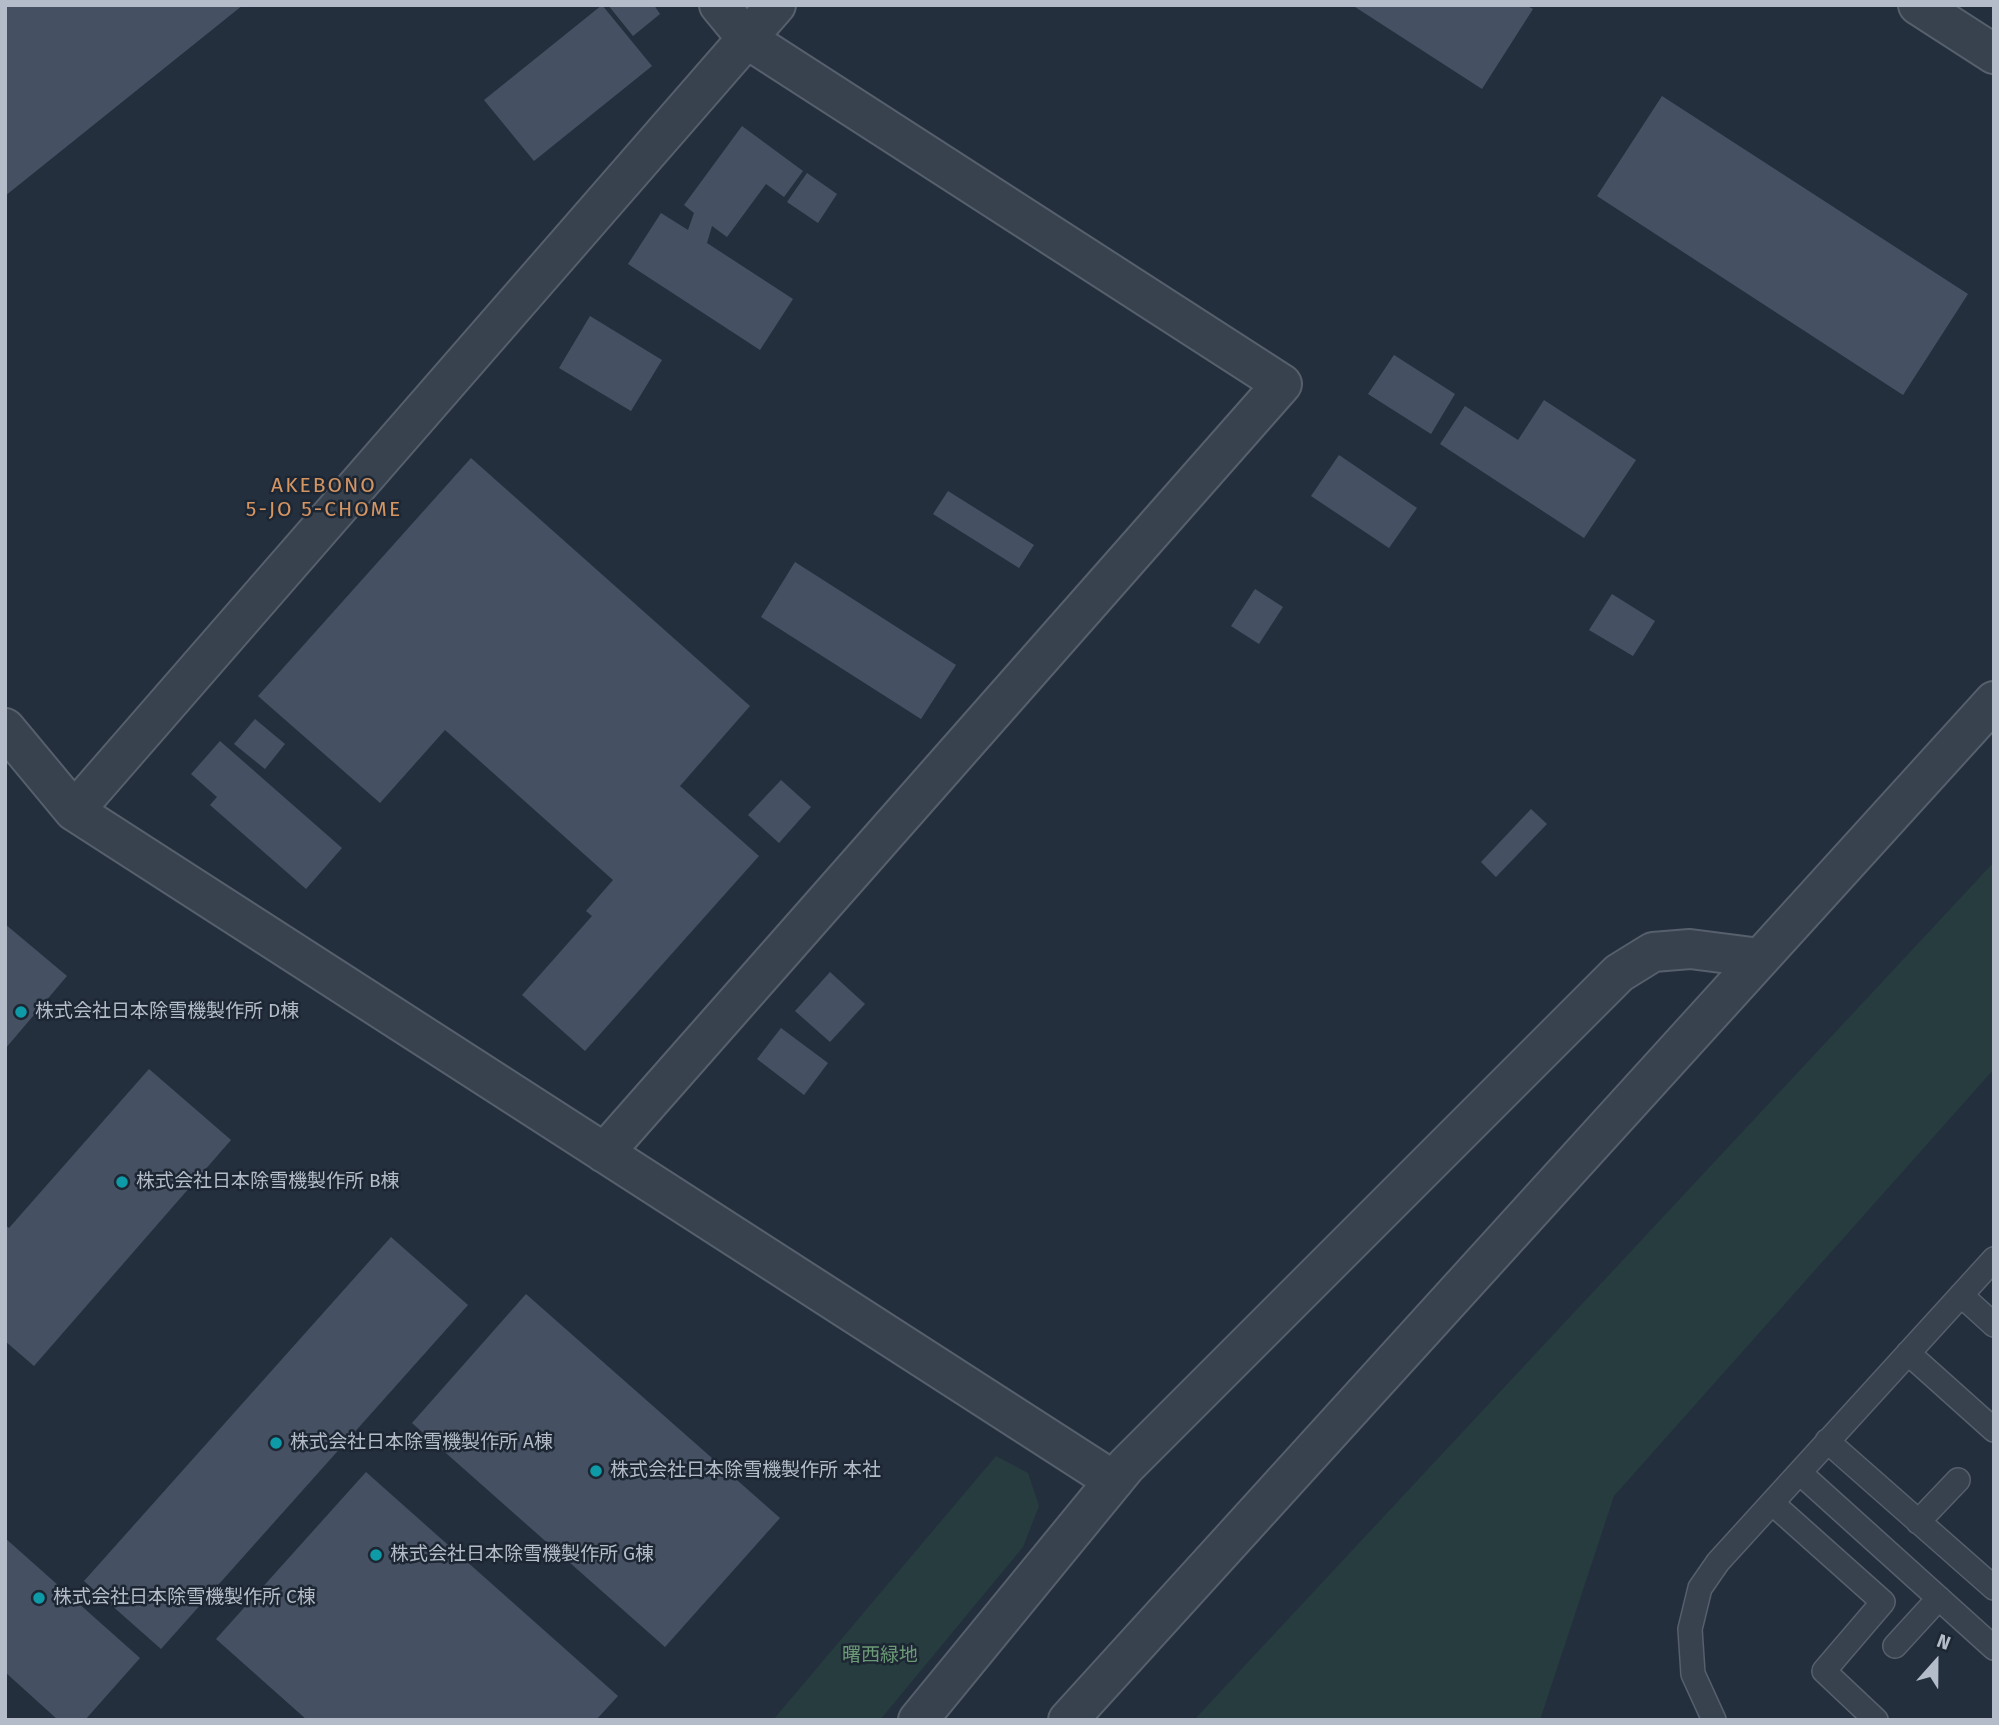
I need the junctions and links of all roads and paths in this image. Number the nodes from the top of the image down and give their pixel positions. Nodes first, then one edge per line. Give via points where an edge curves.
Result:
1 (719, 5) edge
2 (776, 5) edge
3 (1918, 5) edge
4 (747, 38) junction
5 (1994, 54) edge
6 (1994, 701) edge
7 (5, 728) edge
8 (74, 811) junction
9 (1760, 958) junction
10 (604, 1153) junction
11 (1994, 1259) edge
12 (1961, 1295) junction
13 (1994, 1325) edge
14 (1908, 1353) junction
15 (1994, 1430) edge
16 (1827, 1441) junction
17 (1800, 1473) junction
18 (1958, 1480) dead end
19 (1114, 1481) junction
20 (1772, 1503) junction
21 (1918, 1522) junction
22 (1991, 1580) edge
23 (1938, 1598) junction
24 (1895, 1646) dead end
25 (1994, 1648) edge
26 (918, 1720) edge
27 (1068, 1720) edge
28 (1714, 1720) edge
29 (1876, 1720) edge

1 - 4 street
2 - 4 street
3 - 5 street
4 - 8 street
4 - 10 street via 1282,384
6 - 9 street
7 - 8 street
8 - 10 street
9 - 19 street via 1690,949 1653,952 1619,973
9 - 27 street
10 - 19 street
11 - 12 lane
12 - 13 lane
12 - 14 lane
14 - 15 lane
14 - 16 lane
16 - 17 lane
16 - 21 lane
17 - 20 lane
17 - 23 lane
18 - 21 lane
19 - 26 street
20 - 28 lane via 1700,1588 1690,1629 1693,1674
20 - 29 lane via 1883,1602 1824,1671
21 - 22 lane
23 - 24 lane
23 - 25 lane

